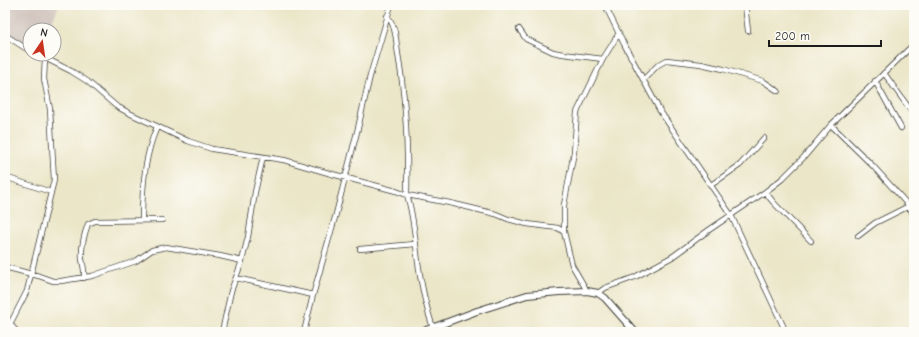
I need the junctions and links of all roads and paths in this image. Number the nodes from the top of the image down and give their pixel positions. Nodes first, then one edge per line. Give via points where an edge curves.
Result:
1 (390, 5) edge
2 (605, 5) edge
3 (745, 5) edge
4 (388, 16) junction
5 (519, 29) dead end
6 (748, 31) dead end
7 (619, 33) junction
8 (5, 35) edge
9 (914, 44) edge
10 (22, 46) edge
11 (603, 59) junction
12 (46, 62) edge
13 (54, 62) edge
14 (884, 73) junction
15 (644, 79) junction
16 (875, 81) junction
17 (778, 91) dead end
18 (914, 115) edge
19 (831, 125) junction
20 (157, 127) junction
21 (901, 128) dead end
22 (764, 138) dead end
23 (263, 157) junction
24 (5, 177) edge
25 (345, 177) junction
26 (711, 185) junction
27 (51, 192) junction
28 (765, 192) junction
29 (407, 195) junction
30 (909, 206) junction
31 (731, 215) junction
32 (914, 216) edge
33 (142, 220) junction
34 (162, 220) dead end
35 (564, 232) junction
36 (858, 236) dead end
37 (811, 241) dead end
38 (416, 244) junction
39 (360, 248) dead end
40 (242, 261) junction
41 (5, 267) edge
42 (31, 274) junction
43 (84, 278) junction
44 (236, 278) junction
45 (587, 291) junction
46 (598, 293) junction
47 (313, 295) junction
48 (10, 324) junction
49 (433, 328) junction
50 (6, 332) edge
51 (17, 332) edge
52 (222, 332) edge
53 (304, 332) edge
54 (421, 332) edge
55 (635, 332) edge
56 (786, 332) edge

1 - 4 street
2 - 7 street
3 - 6 street
4 - 25 street
4 - 29 street via 396,36 402,82 408,157
5 - 11 street via 526,39 553,52
7 - 11 street
7 - 15 street
8 - 10 street
9 - 14 street
11 - 35 street via 578,112 564,205
12 - 27 street via 44,79 50,109 54,173
13 - 20 street via 87,81 116,106
14 - 16 street
14 - 18 street
15 - 17 street via 667,60 723,69 763,81
15 - 26 street via 660,111
16 - 19 street
16 - 21 street
19 - 28 street via 787,173
19 - 30 street
20 - 23 street via 198,145
20 - 33 street via 149,149
22 - 26 street via 736,168
23 - 25 street via 284,160
23 - 40 street
24 - 27 street
25 - 29 street
25 - 47 street
26 - 31 street
27 - 42 street
28 - 31 street
28 - 37 street
29 - 35 street via 496,214 527,224 558,228
29 - 38 street via 414,219
30 - 32 street
30 - 36 street via 875,223
31 - 46 street via 672,257
31 - 56 street
33 - 34 street
33 - 43 street via 95,221 88,224 82,257
35 - 45 street via 572,265
38 - 39 street
38 - 49 street via 421,280
40 - 43 street via 166,248 152,250 127,265
40 - 44 street
41 - 42 street
42 - 43 street via 56,282
42 - 48 street via 28,291
44 - 47 street
44 - 52 street
45 - 46 street
45 - 49 street via 527,295
46 - 55 street
47 - 53 street
48 - 50 street
48 - 51 street
49 - 54 street

